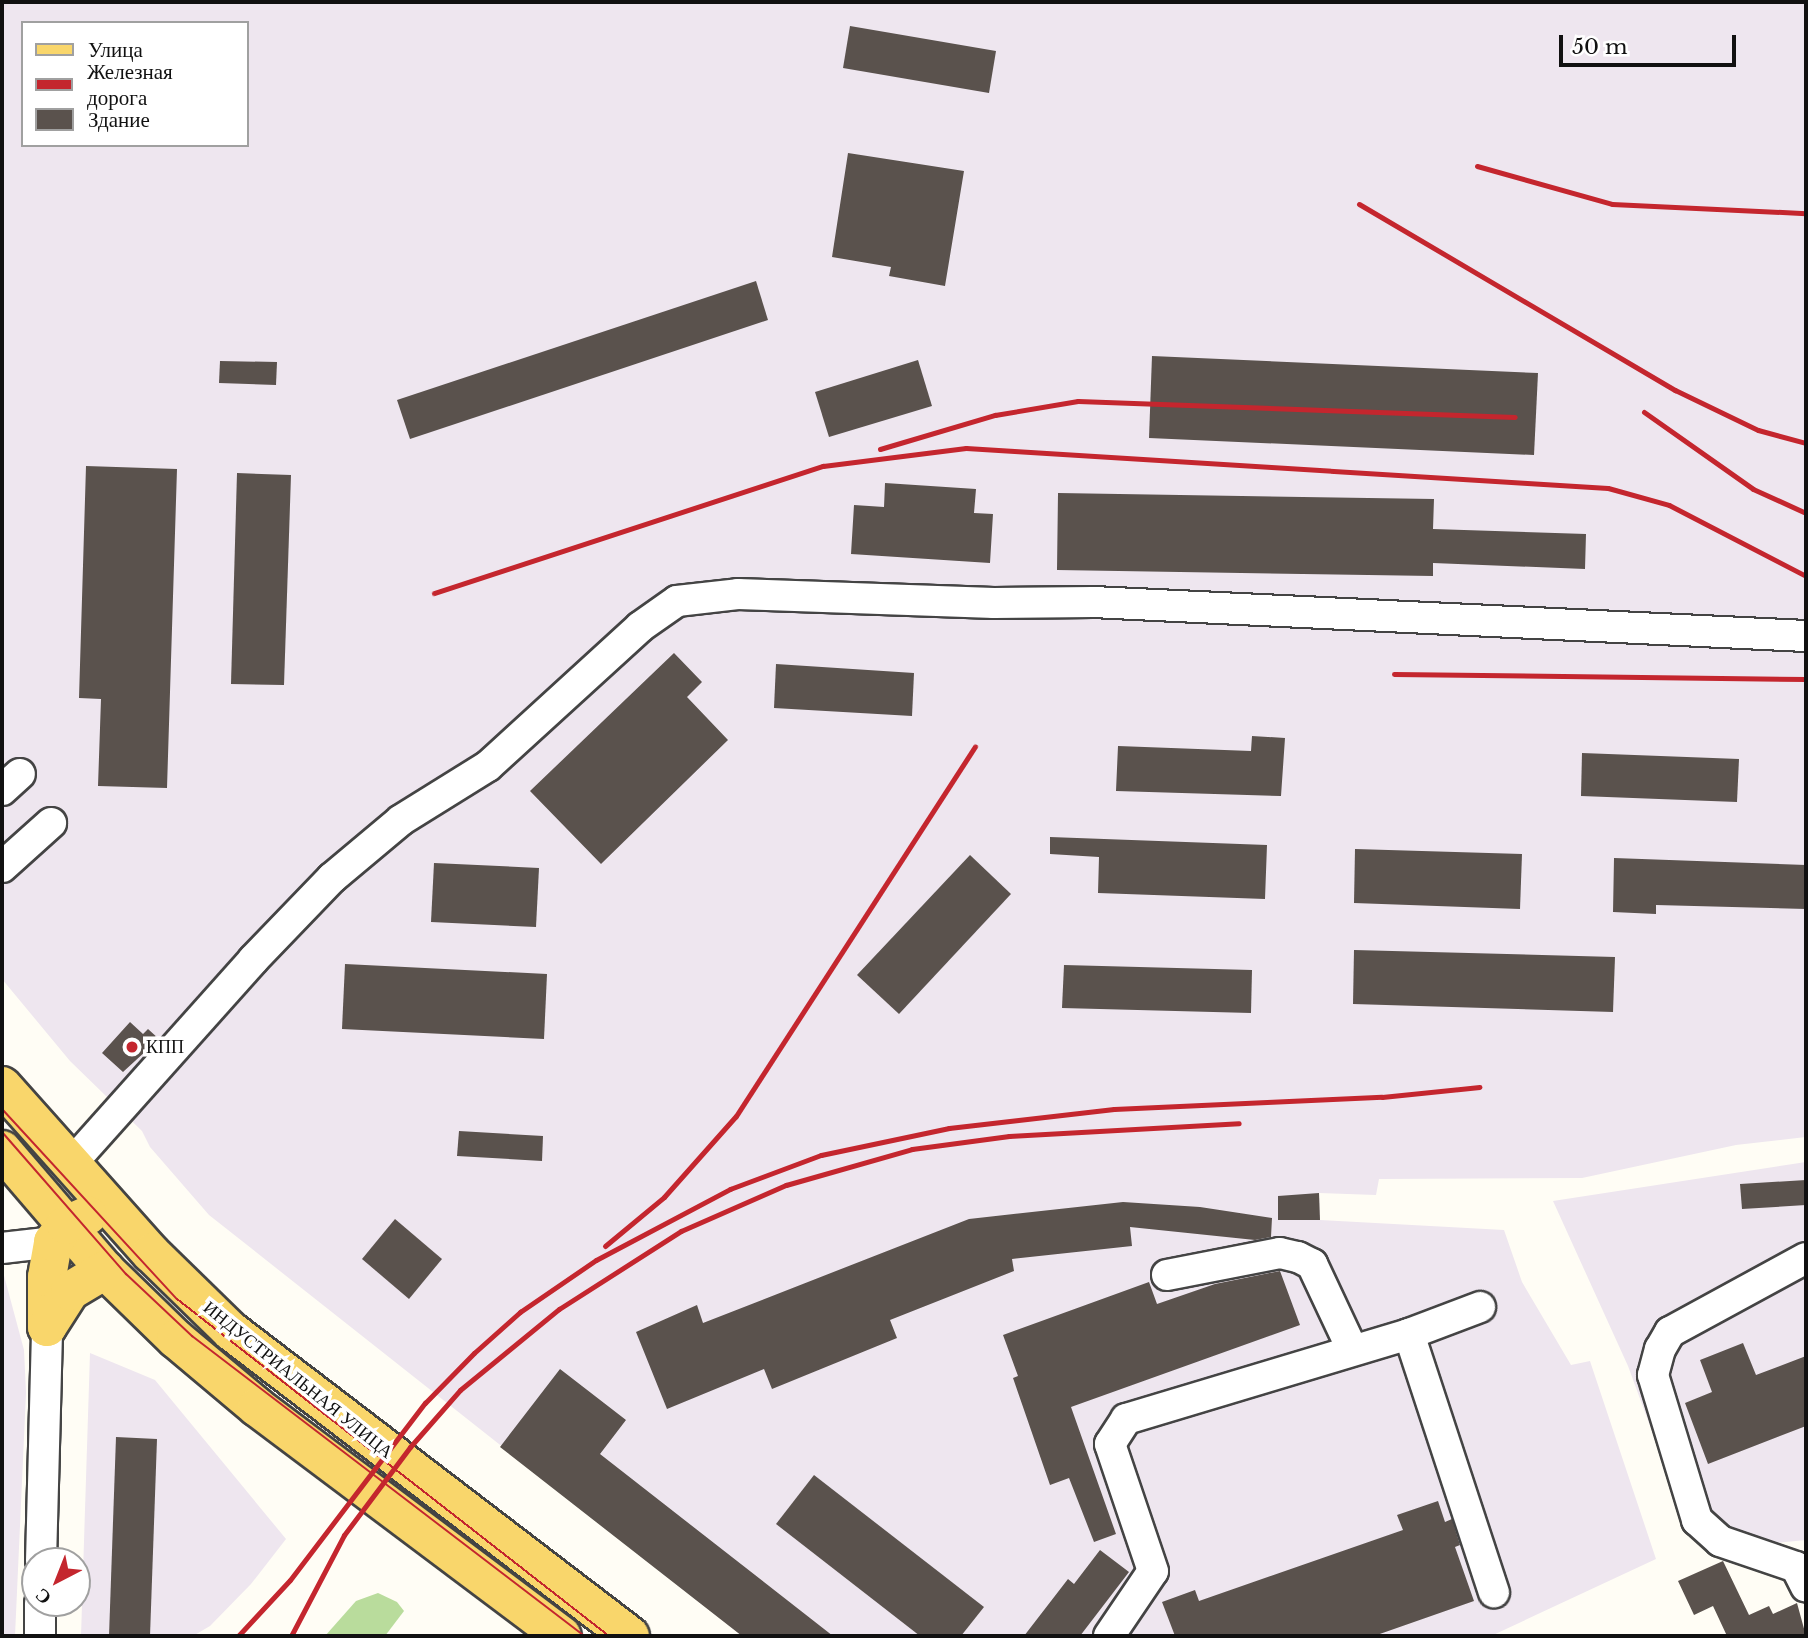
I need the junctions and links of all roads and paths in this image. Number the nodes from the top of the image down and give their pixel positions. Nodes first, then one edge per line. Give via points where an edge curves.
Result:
1 (1806, 636) edge
2 (51, 823) dead end
3 (2, 867) edge
4 (2, 1086) edge
5 (2, 1150) edge
6 (70, 1166) junction
7 (60, 1234) junction
8 (2, 1248) edge
9 (151, 1253) junction
10 (1806, 1258) edge
11 (105, 1270) junction
12 (1167, 1275) dead end
13 (1480, 1307) dead end
14 (47, 1327) junction
15 (1409, 1334) junction
16 (1352, 1349) junction
17 (41, 1547) edge
18 (1803, 1572) edge
19 (1494, 1592) dead end
20 (40, 1617) edge
21 (40, 1636) edge
22 (562, 1636) edge
23 (630, 1636) edge
24 (1109, 1636) edge

1 - 6 street via 1093,602 751,594 677,601 640,627 488,766 401,820 332,878
2 - 3 street
4 - 6 main road, ИНДУСТРИАЛЬНАЯ УЛИЦА
5 - 7 main road
6 - 9 main road, ИНДУСТРИАЛЬНАЯ УЛИЦА
7 - 8 street
7 - 9 main road via 84,1216 103,1216
7 - 11 main road
7 - 14 main road via 47,1277
9 - 23 main road, ИНДУСТРИАЛЬНАЯ УЛИЦА via 231,1331
10 - 18 street via 1670,1332 1653,1375 1697,1520 1720,1541
11 - 14 main road via 71,1291
11 - 22 main road via 176,1339 257,1407
12 - 16 street via 1280,1253 1298,1257 1312,1264
13 - 15 street
14 - 17 street
15 - 16 street
15 - 19 street
16 - 24 street via 1126,1419 1110,1444 1153,1571
20 - 21 street

